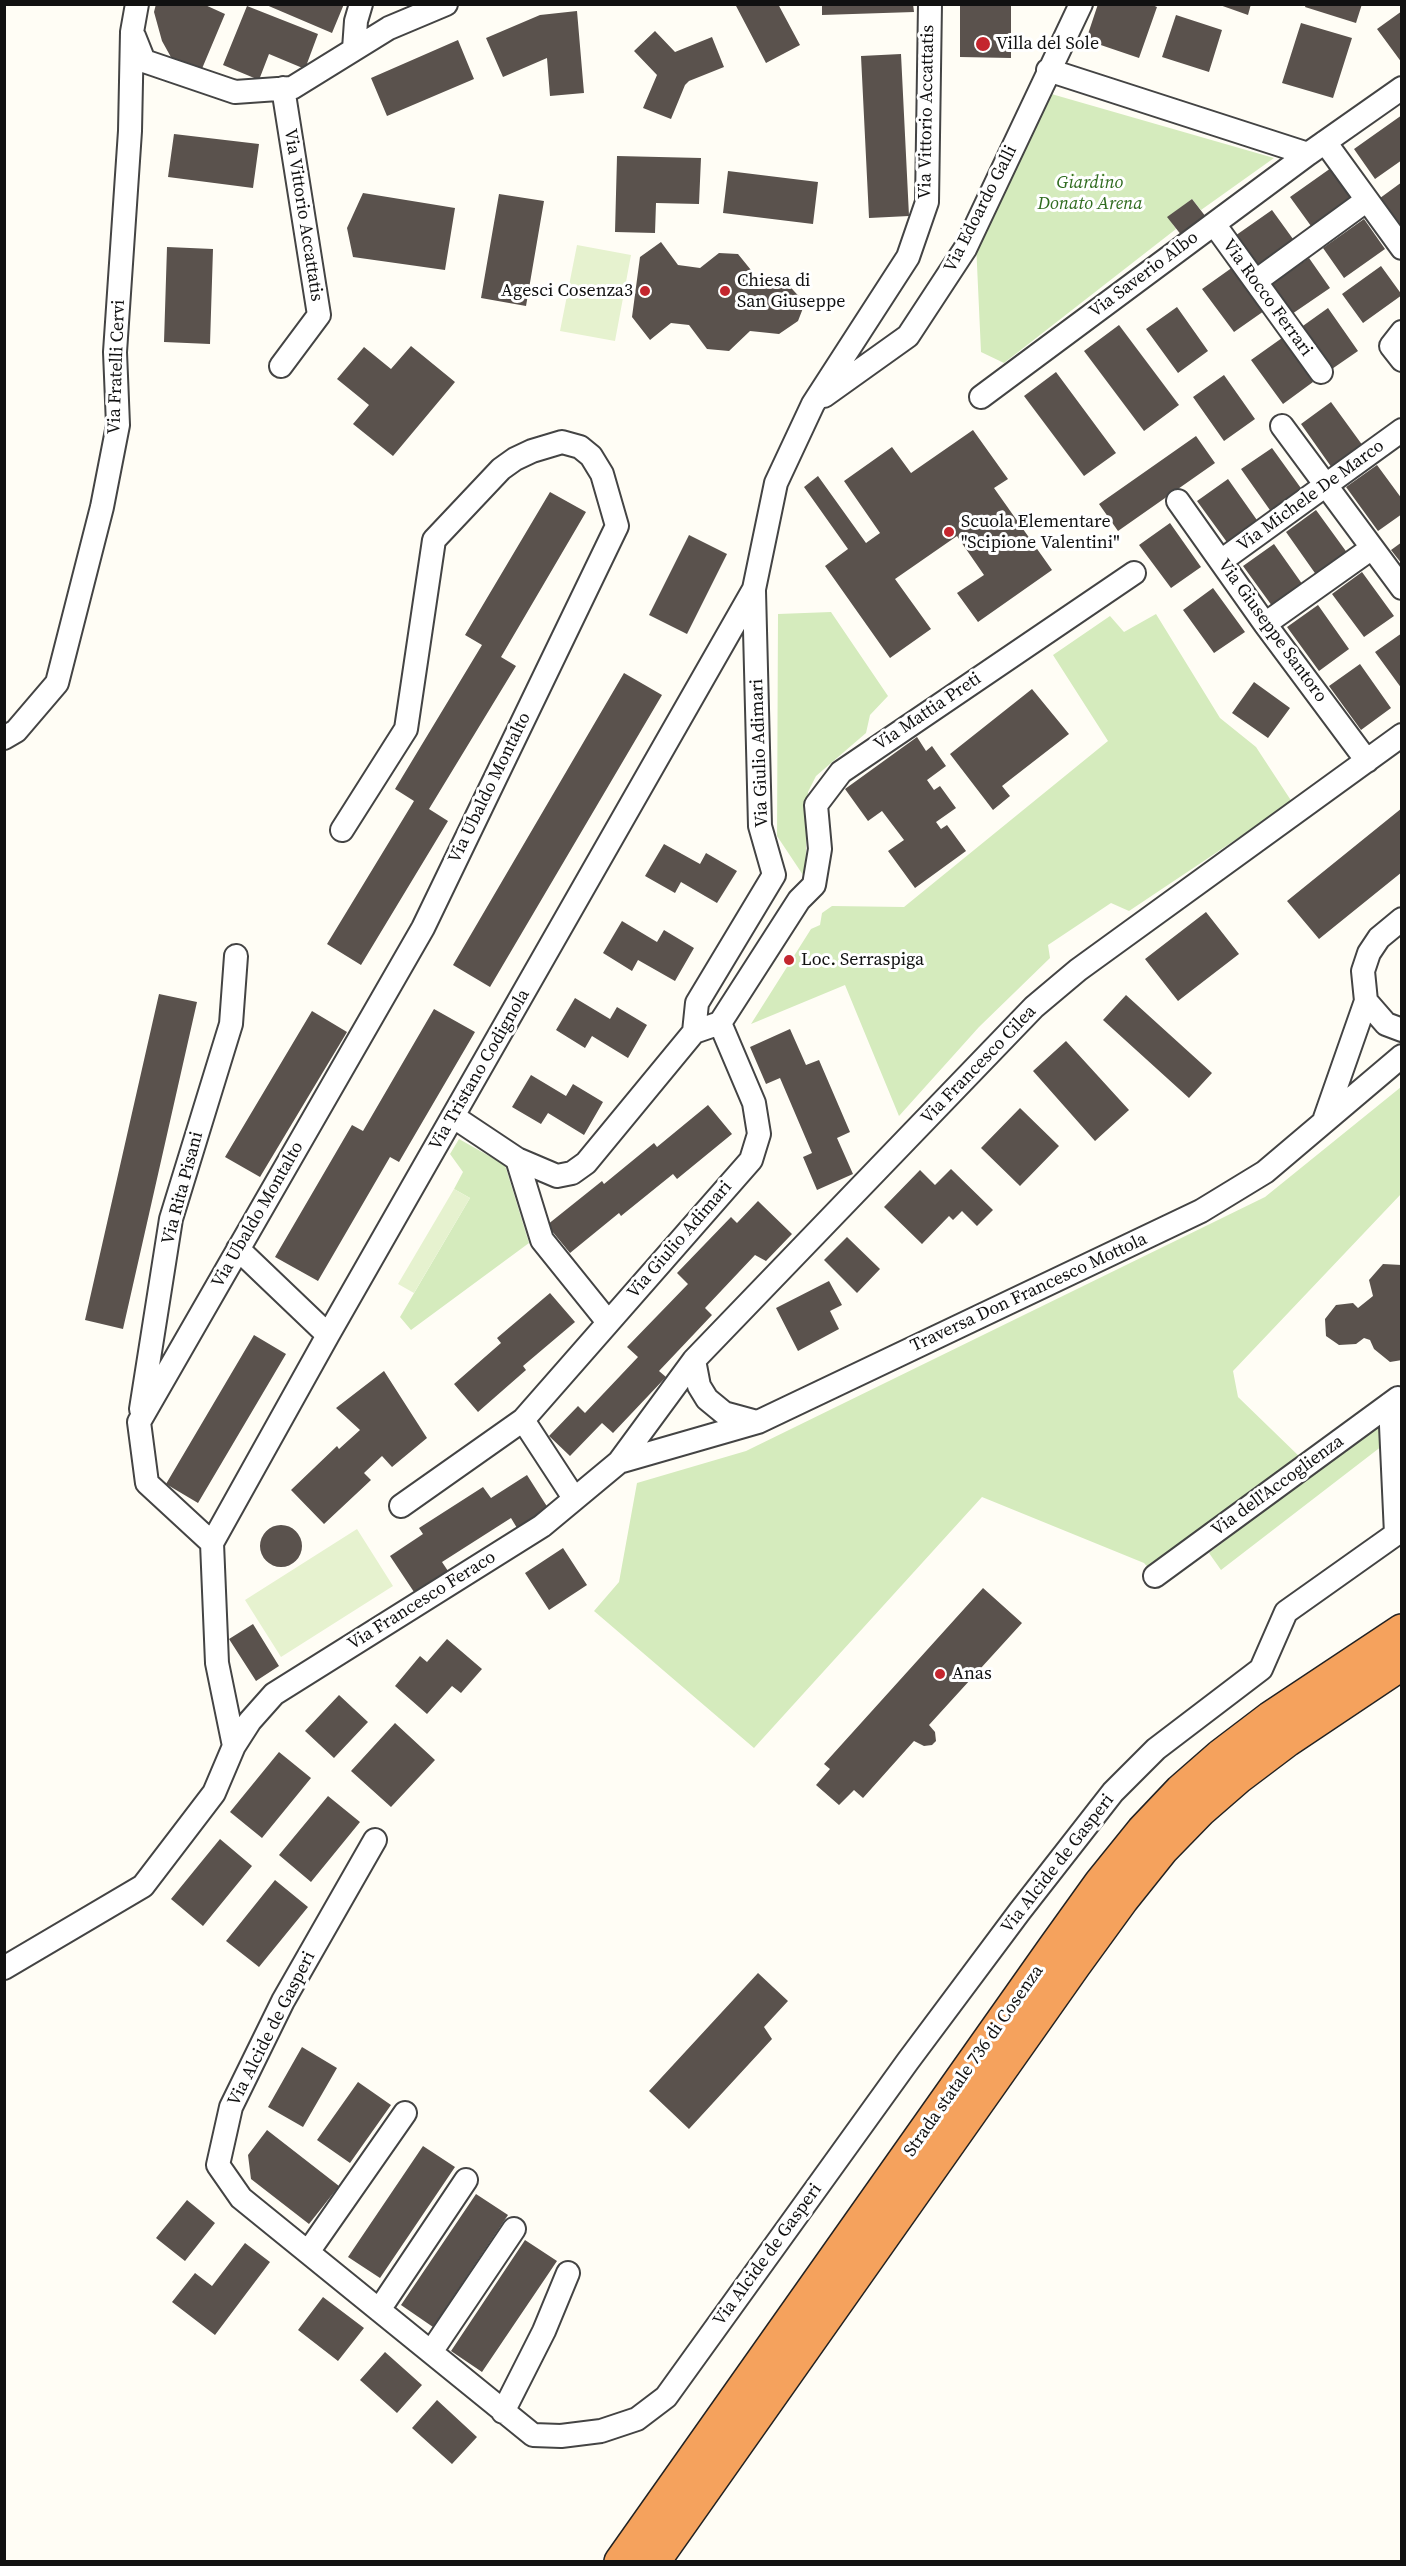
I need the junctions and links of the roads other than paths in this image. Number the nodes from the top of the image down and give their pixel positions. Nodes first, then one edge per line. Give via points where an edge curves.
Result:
1 (137, 4) edge
2 (361, 4) edge
3 (446, 4) edge
4 (930, 4) edge
5 (1081, 4) edge
6 (132, 32) junction
7 (354, 49) junction
8 (1048, 70) junction
9 (283, 88) junction
10 (1401, 88) edge
11 (1316, 148) junction
12 (1367, 200) junction
13 (1214, 224) junction
14 (1401, 248) edge
15 (1256, 281) junction
16 (281, 366) dead end
17 (1321, 372) dead end
18 (981, 397) dead end
19 (813, 404) junction
20 (1282, 426) dead end
21 (1401, 430) edge
22 (1325, 485) junction
23 (1178, 501) dead end
24 (1372, 548) junction
25 (1221, 561) junction
26 (1134, 573) dead end
27 (1401, 588) edge
28 (754, 590) junction
29 (1265, 624) junction
30 (1401, 735) edge
31 (4, 738) edge
32 (1367, 761) junction
33 (342, 830) dead end
34 (774, 875) junction
35 (799, 900) junction
36 (1401, 920) edge
37 (236, 956) dead end
38 (1366, 1001) junction
39 (720, 1023) junction
40 (1401, 1030) edge
41 (694, 1032) junction
42 (1401, 1056) edge
43 (454, 1117) junction
44 (1325, 1119) junction
45 (517, 1159) junction
46 (238, 1249) junction
47 (608, 1322) junction
48 (327, 1335) junction
49 (694, 1360) junction
50 (1396, 1400) edge
51 (524, 1420) junction
52 (139, 1422) junction
53 (758, 1422) junction
54 (619, 1462) junction
55 (574, 1498) junction
56 (401, 1506) dead end
57 (212, 1543) junction
58 (1155, 1576) dead end
59 (1401, 1631) edge
60 (1401, 1662) edge
61 (234, 1746) junction
62 (375, 1840) dead end
63 (4, 1968) edge
64 (405, 2113) dead end
65 (466, 2180) dead end
66 (514, 2229) dead end
67 (308, 2252) junction
68 (568, 2273) dead end
69 (379, 2310) junction
70 (430, 2352) junction
71 (503, 2412) junction
72 (621, 2562) edge
73 (653, 2562) edge

1 - 6 street, Via Fratelli Cervi
2 - 7 street
3 - 7 street via 389,28
4 - 19 street, Via Vittorio Accattatis via 927,202 908,257
5 - 8 street, Via Edoardo Galli
6 - 9 street via 144,61 235,92
6 - 31 street, Via Fratelli Cervi via 130,131 115,352 118,425 102,507 57,683 16,731
7 - 9 street via 292,87
8 - 11 street
8 - 19 street, Via Edoardo Galli via 965,249 908,336
9 - 16 street, Via Vittorio Accattatis via 319,315
10 - 11 street, Via Saverio Albo
11 - 12 street
11 - 13 street, Via Saverio Albo
12 - 14 street
12 - 15 street
13 - 15 street, Via Rocco Ferrari
13 - 18 street, Via Saverio Albo
15 - 17 street, Via Rocco Ferrari
19 - 28 street, Via Tristano Codignola via 776,483
20 - 22 street
21 - 22 street, Via Michele De Marco
22 - 24 street
22 - 25 street, Via Michele De Marco
23 - 25 street, Via Giuseppe Santoro
24 - 27 street
24 - 29 street
25 - 29 street, Via Giuseppe Santoro
26 - 35 street, Via Mattia Preti via 841,772 816,805 820,849 814,885
28 - 34 street, Via Giulio Adimari via 760,826
28 - 43 street, Via Tristano Codignola
29 - 32 street, Via Giuseppe Santoro
30 - 32 street, Via Francesco Cilea
32 - 49 street, Via Francesco Cilea via 1087,964 1034,1007
33 - 46 street, Via Ubaldo Montalto via 406,729 434,540 515,459 562,442 580,447 602,474 617,526 423,928
34 - 35 street
34 - 41 street via 697,1002
35 - 39 street, Via Mattia Preti
36 - 38 street via 1379,938 1369,953 1363,971
37 - 52 street, Via Rita Pisani via 231,1024 171,1219
38 - 40 street via 1386,1024
38 - 44 street
39 - 41 street
39 - 47 street, Via Giulio Adimari via 754,1103 759,1134 751,1160
41 - 45 street via 586,1163 572,1173 557,1176
42 - 44 street, Traversa Don Francesco Mottola
43 - 45 street
43 - 48 street, Via Tristano Codignola
44 - 53 street, Traversa Don Francesco Mottola via 1265,1172 1202,1211
45 - 47 street via 542,1240
46 - 48 street
46 - 52 street, Via Ubaldo Montalto
47 - 51 street, Via Giulio Adimari
48 - 57 street, Via Tristano Codignola
49 - 53 street via 699,1386 707,1399 724,1413
49 - 54 street, Via Francesco Cilea
50 - 58 street, Via dell'Accoglienza
50 - 71 street, Via Alcide de Gasperi via 1396,1534 1286,1612 1261,1669 1156,1749 1113,1792 908,2061 666,2397 637,2419 601,2432 561,2436 532,2435
51 - 55 street
51 - 56 street, Via Giulio Adimari
52 - 57 street via 147,1484
53 - 54 street, Traversa Don Francesco Mottola
54 - 55 street, Via Francesco Feraco
55 - 61 street, Via Francesco Feraco via 542,1526 274,1694
57 - 61 street via 216,1662
59 - 72 highway, Strada statale 736 di Cosenza via 1221,1756 1143,1831 1046,1960
60 - 73 highway, Strada statale 736 di Cosenza via 1238,1777 1162,1849 1074,1965
61 - 63 street, Via Francesco Feraco via 214,1793 143,1886
62 - 67 street, Via Alcide de Gasperi via 283,2001 231,2108 218,2165 242,2198
64 - 67 street
65 - 69 street
66 - 70 street
67 - 69 street, Via Alcide de Gasperi
68 - 71 street
69 - 70 street, Via Alcide de Gasperi
70 - 71 street, Via Alcide de Gasperi

